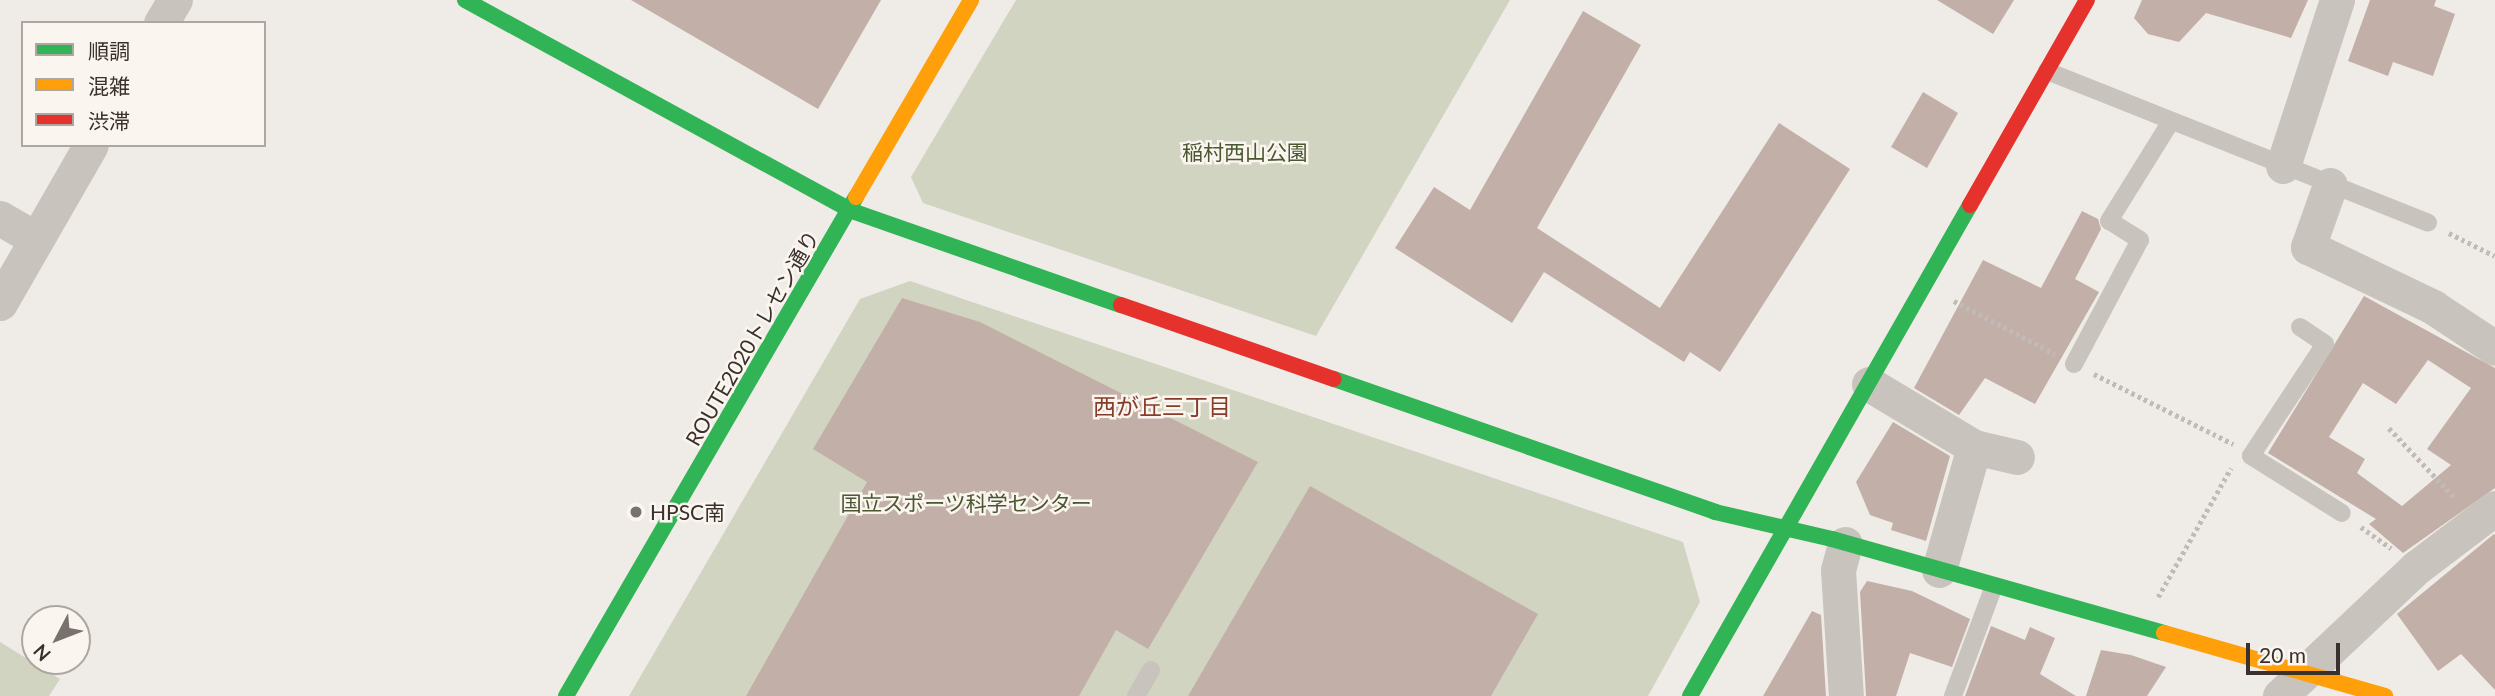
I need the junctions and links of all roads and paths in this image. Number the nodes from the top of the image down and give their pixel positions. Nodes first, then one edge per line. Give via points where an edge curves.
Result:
1 (175, 0) edge
2 (466, 0) edge
3 (971, 0) edge
4 (2087, 0) edge
5 (2337, 0) edge
6 (163, 21) edge
7 (2047, 71) junction
8 (2170, 123) junction
9 (89, 147) edge
10 (2283, 166) junction
11 (2330, 185) junction
12 (852, 211) junction
13 (0, 218) edge
14 (2428, 223) joint
15 (36, 239) junction
16 (2495, 256) edge
17 (1951, 300) dead end
18 (0, 303) edge
19 (2300, 327) dead end
20 (2495, 348) edge
21 (2074, 363) junction
22 (1869, 384) junction
23 (2389, 428) dead end
24 (1974, 447) junction
25 (2246, 453) junction
26 (2017, 457) dead end
27 (2342, 513) joint
28 (2485, 515) edge
29 (1784, 528) junction
30 (1845, 544) junction
31 (2417, 567) junction
32 (1939, 570) junction
33 (1994, 586) junction
34 (2152, 607) dead end
35 (1151, 670) dead end
36 (2291, 685) edge
37 (566, 696) edge
38 (1136, 696) edge
39 (1690, 696) edge
40 (1846, 696) edge
41 (1953, 696) edge
42 (2385, 696) edge

1 - 6 street
2 - 12 street
3 - 12 street, ROUTE2020トレセン通り
4 - 7 street
5 - 10 street
7 - 8 lane
7 - 22 street
8 - 10 lane
8 - 21 lane via 2109,221 2140,240
9 - 15 street
10 - 11 lane
11 - 14 lane
11 - 20 street via 2308,247 2433,307
12 - 29 street via 1715,512
12 - 37 street, ROUTE2020トレセン通り
13 - 15 street
14 - 16 path
15 - 18 street
17 - 21 path
19 - 25 lane via 2325,344
21 - 25 path
22 - 24 street
22 - 29 street
23 - 28 path
24 - 26 street
24 - 32 street
25 - 27 lane
25 - 34 path
27 - 31 path
28 - 31 street
29 - 30 street
29 - 39 street
30 - 32 street
30 - 40 street via 1838,570
31 - 36 street
32 - 33 street
33 - 36 street
33 - 41 lane
35 - 38 lane
36 - 42 street

